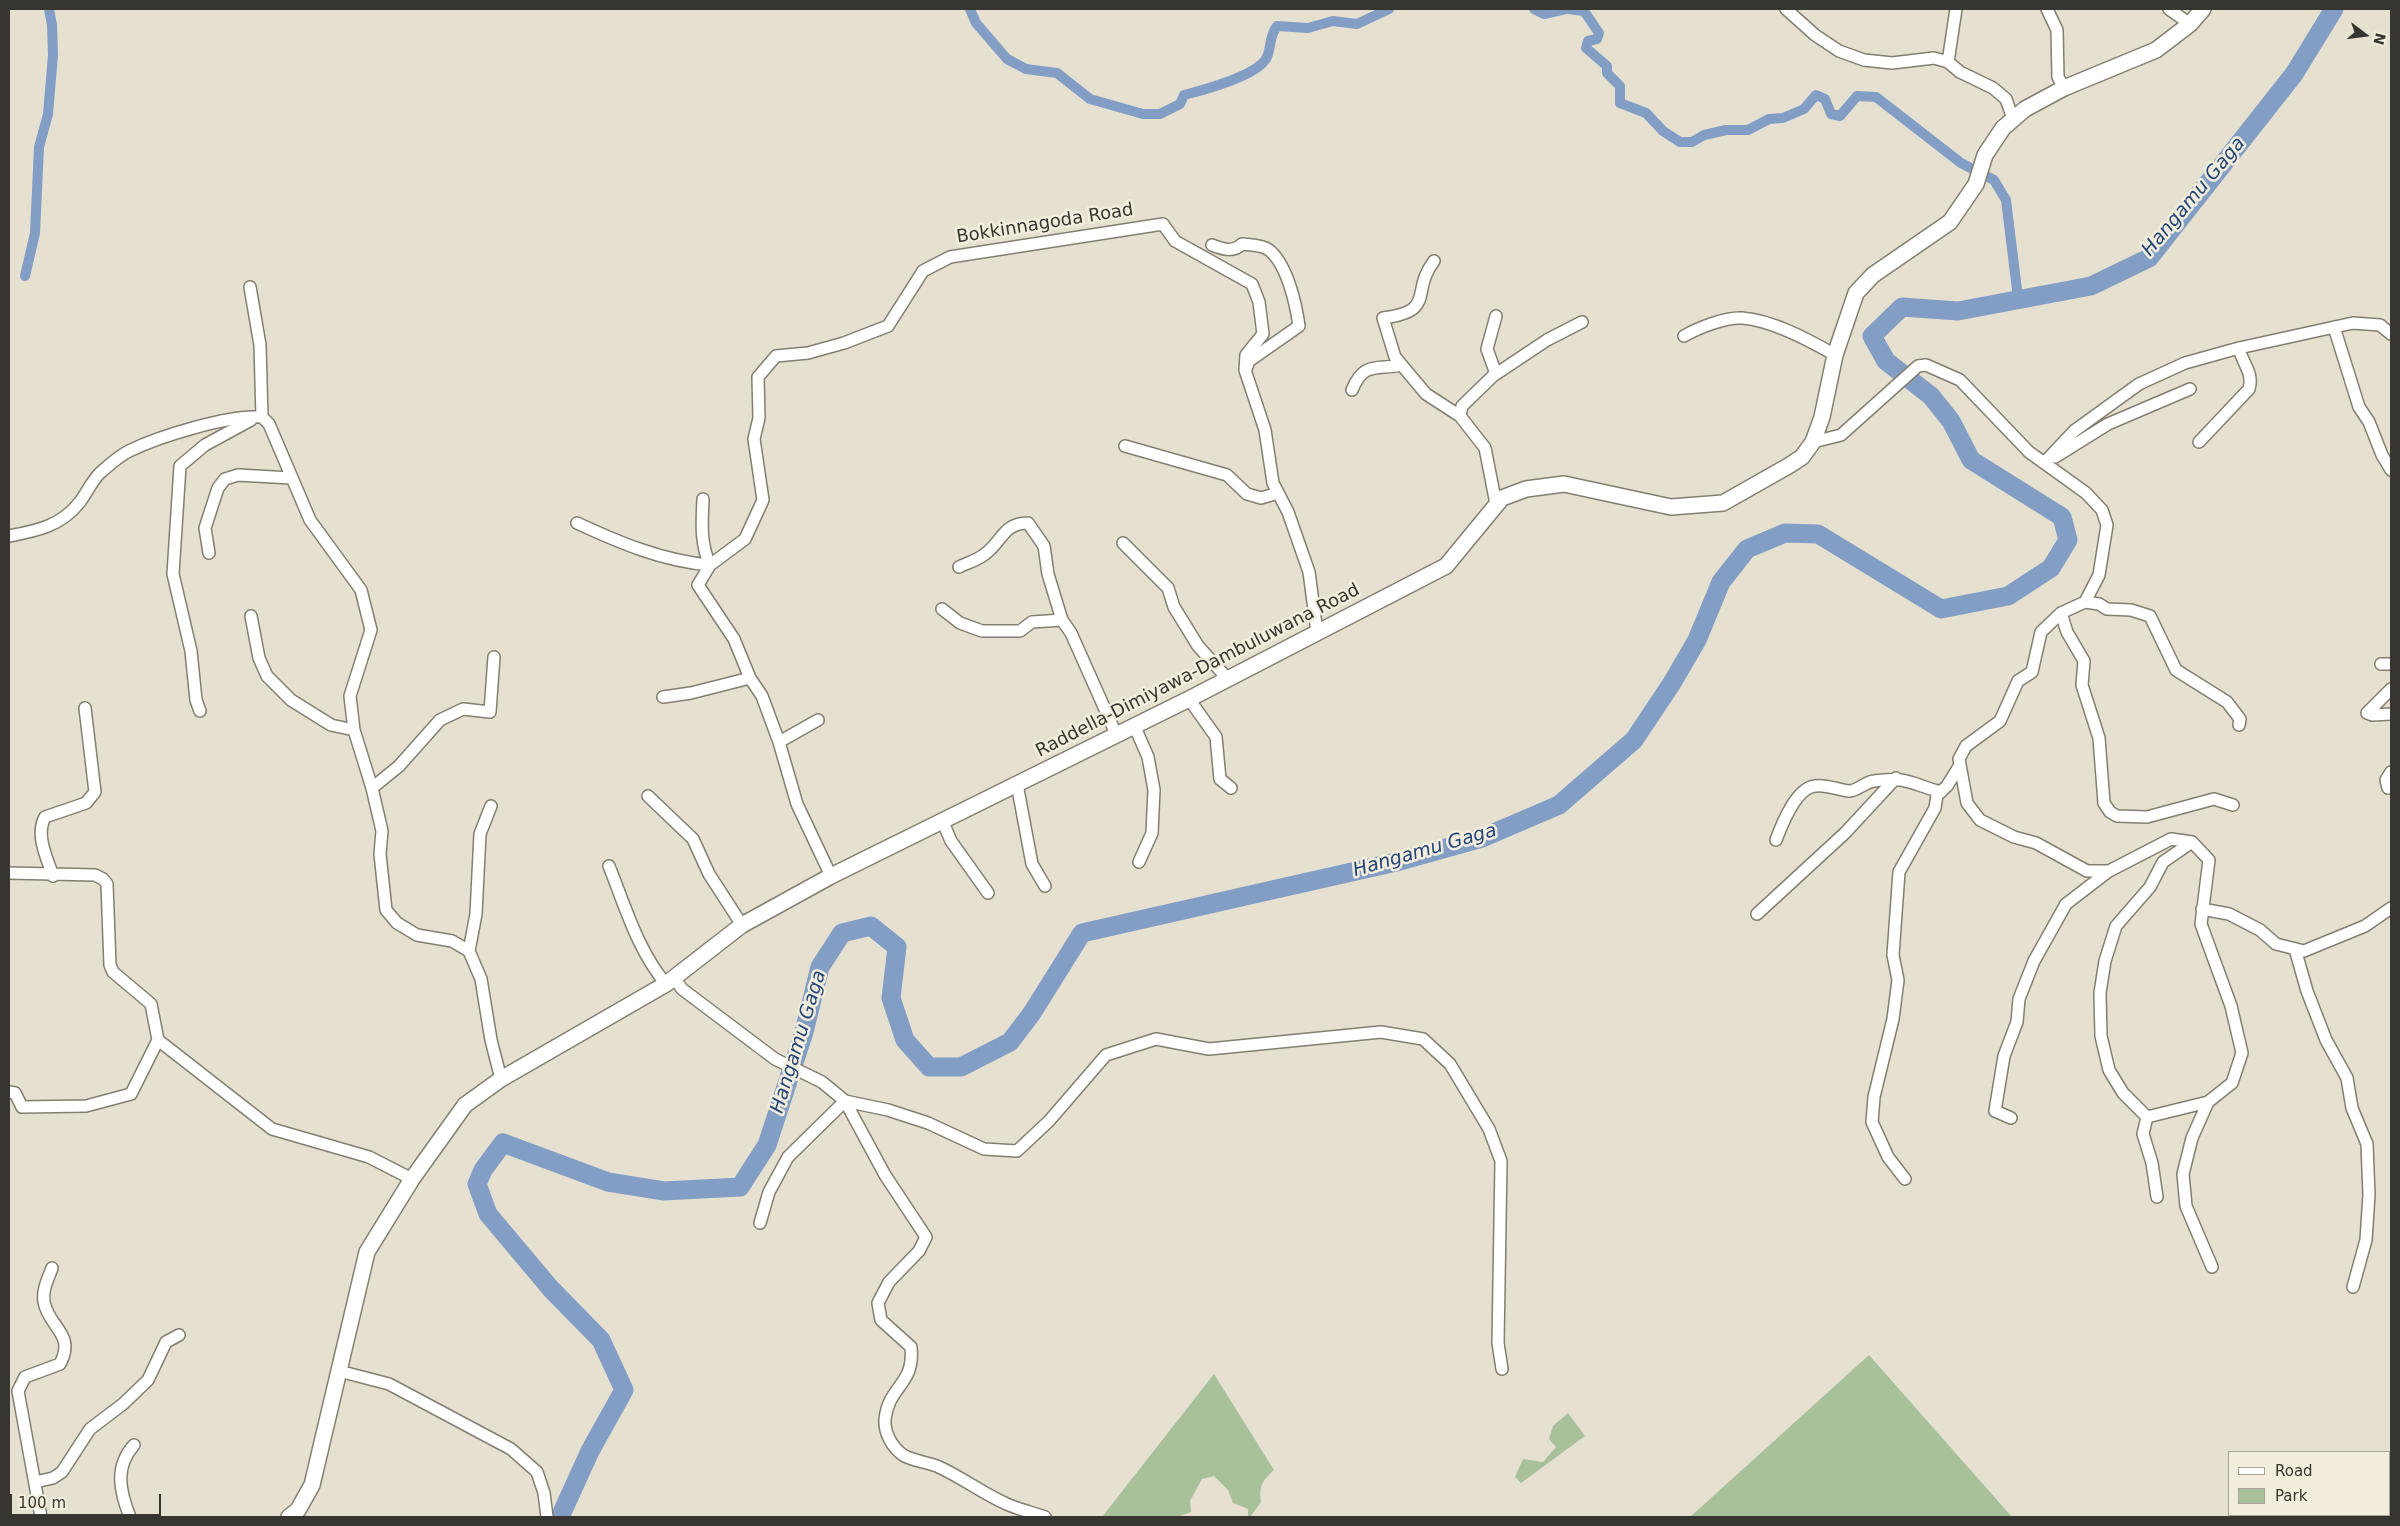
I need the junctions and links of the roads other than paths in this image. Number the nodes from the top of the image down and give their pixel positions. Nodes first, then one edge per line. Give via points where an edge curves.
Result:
1 (1786, 9) edge
2 (1956, 9) edge
3 (2047, 9) edge
4 (2169, 9) edge
5 (2202, 9) edge
6 (2190, 24) junction
7 (1948, 62) junction
8 (2064, 88) junction
9 (2014, 119) junction
10 (1212, 245) dead end
11 (1434, 261) dead end
12 (250, 287) dead end
13 (1496, 316) dead end
14 (1582, 322) dead end
15 (2334, 327) junction
16 (2391, 334) edge
17 (1684, 336) dead end
18 (2239, 348) junction
19 (1835, 355) junction
20 (1402, 365) junction
21 (1245, 370) junction
22 (1493, 376) junction
23 (2190, 389) dead end
24 (1352, 390) dead end
25 (1460, 416) junction
26 (259, 417) junction
27 (1813, 442) junction
28 (2199, 442) dead end
29 (1125, 446) dead end
30 (2044, 463) junction
31 (2391, 470) edge
32 (291, 478) junction
33 (1278, 493) junction
34 (703, 499) dead end
35 (1496, 504) junction
36 (577, 524) dead end
37 (9, 536) edge
38 (1123, 544) dead end
39 (209, 553) dead end
40 (710, 565) junction
41 (959, 567) dead end
42 (2084, 602) junction
43 (942, 609) dead end
44 (2061, 613) junction
45 (250, 616) dead end
46 (1062, 620) junction
47 (1316, 632) junction
48 (494, 658) dead end
49 (750, 678) junction
50 (1227, 678) junction
51 (2391, 689) edge
52 (663, 696) dead end
53 (1188, 699) junction
54 (85, 708) dead end
55 (200, 711) dead end
56 (2391, 714) edge
57 (818, 720) dead end
58 (1134, 725) junction
59 (2239, 725) dead end
60 (354, 730) junction
61 (1116, 734) junction
62 (780, 742) junction
63 (1960, 765) junction
64 (2391, 772) edge
65 (1896, 778) junction
66 (1017, 784) junction
67 (2391, 786) edge
68 (372, 788) junction
69 (1231, 788) dead end
70 (1941, 792) junction
71 (648, 796) dead end
72 (2233, 805) dead end
73 (491, 806) dead end
74 (942, 820) junction
75 (1776, 840) dead end
76 (2192, 842) junction
77 (1139, 862) dead end
78 (609, 866) dead end
79 (2109, 871) junction
80 (9, 873) edge
81 (53, 876) junction
82 (831, 876) junction
83 (1045, 886) dead end
84 (988, 893) dead end
85 (2391, 908) edge
86 (2202, 909) junction
87 (1757, 914) dead end
88 (742, 925) junction
89 (2295, 949) junction
90 (469, 951) junction
91 (670, 981) junction
92 (158, 1040) junction
93 (501, 1078) junction
94 (9, 1092) edge
95 (845, 1102) junction
96 (2208, 1102) junction
97 (2148, 1117) junction
98 (2012, 1118) dead end
99 (1905, 1179) dead end
100 (412, 1180) junction
101 (2158, 1197) dead end
102 (760, 1223) dead end
103 (2212, 1267) dead end
104 (52, 1268) dead end
105 (2352, 1287) dead end
106 (179, 1335) dead end
107 (1502, 1370) dead end
108 (338, 1372) junction
109 (134, 1445) dead end
110 (35, 1482) junction
111 (40, 1517) edge
112 (130, 1517) edge
113 (289, 1517) edge
114 (547, 1517) edge
115 (1046, 1517) edge

1 - 7 street via 1815,36 1839,51 1864,60 1892,63 1934,58
2 - 7 street
3 - 8 street via 2058,30 2058,77
4 - 6 street
5 - 6 street, Raddella-Dimiyawa-Dambuluwana Road
6 - 8 street, Raddella-Dimiyawa-Dambuluwana Road via 2156,50
7 - 9 street via 2006,99
8 - 9 street, Raddella-Dimiyawa-Dambuluwana Road via 2025,109
9 - 19 street, Raddella-Dimiyawa-Dambuluwana Road via 2003,128 1985,155 1976,184 1950,222 1873,275 1856,294
10 - 21 street via 1225,250 1242,244 1268,249 1280,263 1296,306 1299,326 1250,361
11 - 20 street via 1412,312 1383,318 1395,357
12 - 26 street via 260,345
13 - 22 street via 1487,349
14 - 22 street via 1547,340
15 - 16 street via 2353,323 2380,325
15 - 18 street
15 - 31 street via 2359,407
17 - 19 street via 1701,326 1742,318 1792,331
18 - 28 street via 2249,371 2249,389
18 - 30 street via 2186,363 2139,384 2074,431
19 - 27 street, Raddella-Dimiyawa-Dambuluwana Road via 1822,417
20 - 24 street via 1368,368
20 - 25 street via 1426,394
21 - 33 street via 1265,430 1273,483
21 - 40 street, Bokkinnagoda Road via 1246,355 1263,334 1259,302 1252,284 1175,241 1163,224 950,257 923,271 888,326 808,353 776,356 758,377 759,418 754,439 763,500 745,539
22 - 25 street via 1462,406
23 - 30 street via 2108,424
25 - 35 street via 1484,448
26 - 32 street via 269,424 278,440
26 - 37 street via 196,427 128,452 99,473 79,504 61,521 32,532
26 - 55 street via 205,445 180,466 173,574 191,651
27 - 30 street via 1841,435 1918,366 1926,365 1960,380 2029,452
27 - 35 street, Raddella-Dimiyawa-Dambuluwana Road via 1802,457 1722,503 1672,508 1564,484 1526,489 1502,498
29 - 33 street via 1228,475 1247,494 1261,498
30 - 42 street via 2086,493 2102,510 2107,525 2099,575
32 - 39 street via 238,475 225,479 218,488 205,528
32 - 60 street via 310,520 361,590 370,630 350,696
33 - 47 street via 1288,512 1308,572
34 - 40 street via 704,553
35 - 47 street, Raddella-Dimiyawa-Dambuluwana Road via 1446,566
36 - 40 street via 621,544 684,563
38 - 50 street via 1168,588 1174,608 1198,646
40 - 49 street, Bokkinnagoda Road via 698,585 734,639
41 - 46 street via 985,554 1010,527 1028,523 1044,546 1048,574
42 - 44 street
42 - 59 street via 2150,616 2176,670 2227,702 2240,718
43 - 46 street via 960,623 982,631 1020,631 1032,622
44 - 63 street via 2041,632 2032,672 2018,681 2000,720 1966,746 1959,759
44 - 72 street via 2067,632 2084,661 2082,685 2099,738 2104,804 2110,812 2117,816 2147,817 2214,799
45 - 60 street via 259,658 267,676 291,700 332,725
46 - 61 street via 1071,633
47 - 50 street, Raddella-Dimiyawa-Dambuluwana Road
48 - 68 street via 490,712 463,708 440,720 399,766
49 - 52 street via 691,693
49 - 62 street, Bokkinnagoda Road via 762,696
50 - 53 street, Raddella-Dimiyawa-Dambuluwana Road
51 - 56 street via 2367,713
53 - 58 street, Raddella-Dimiyawa-Dambuluwana Road
53 - 69 street via 1216,738 1220,780
54 - 81 street via 95,792 86,803 45,817 42,844
57 - 62 street
58 - 61 street, Raddella-Dimiyawa-Dambuluwana Road
58 - 77 street via 1148,757 1154,790 1152,833
60 - 68 street
61 - 66 street, Raddella-Dimiyawa-Dambuluwana Road
62 - 82 street, Bokkinnagoda Road via 797,804
63 - 70 street
63 - 79 street via 1967,803 1980,820 2087,871
64 - 67 street via 2386,780 2388,788
65 - 70 street
65 - 75 street via 1870,782 1851,791 1814,786 1802,790
65 - 87 street via 1845,833
66 - 74 street, Raddella-Dimiyawa-Dambuluwana Road
66 - 83 street via 1032,864
68 - 90 street via 382,831 380,854 386,910 397,923 417,935 452,941
70 - 99 street via 1899,872 1893,954 1898,980 1874,1096 1872,1122 1888,1157
71 - 88 street via 693,839 709,874
73 - 90 street via 480,834 476,914
74 - 82 street, Raddella-Dimiyawa-Dambuluwana Road
74 - 84 street via 951,840
76 - 79 street via 2171,839
76 - 86 street via 2210,860
76 - 97 street via 2163,862 2150,887 2116,926 2105,961 2100,994 2101,1036 2109,1070 2122,1093
78 - 91 street via 652,968
79 - 98 street via 2066,904 2034,961 2019,998 2017,1022 2004,1056 1995,1111
80 - 81 street
81 - 92 street via 95,875 107,884 110,965 113,972 151,1004
82 - 88 street, Raddella-Dimiyawa-Dambuluwana Road
85 - 89 street via 2365,926 2304,951
86 - 89 street via 2229,914 2260,930 2276,944
86 - 96 street via 2201,924 2232,1006 2242,1053 2232,1083
88 - 91 street, Raddella-Dimiyawa-Dambuluwana Road
89 - 105 street via 2326,1040 2347,1078 2352,1108 2367,1144 2369,1196 2366,1240
90 - 93 street via 481,979
91 - 93 street, Raddella-Dimiyawa-Dambuluwana Road
91 - 95 street via 775,1059 822,1082
92 - 94 street via 130,1094 86,1106 22,1107 15,1093
92 - 100 street via 272,1129 370,1157
93 - 100 street, Raddella-Dimiyawa-Dambuluwana Road via 465,1105
95 - 102 street via 788,1157 769,1192
95 - 107 street via 888,1110 928,1123 984,1149 1017,1151 1049,1121 1106,1055 1156,1039 1209,1049 1381,1032 1423,1039 1450,1064 1489,1129 1501,1161 1498,1343
95 - 115 street via 885,1176 926,1237 919,1251 889,1282 878,1303 881,1320 911,1347 913,1363 892,1397 885,1420 888,1439 904,1456 951,1472 1008,1504
96 - 97 street
96 - 103 street via 2192,1138 2183,1174 2186,1206
97 - 101 street via 2143,1134
100 - 108 street, Raddella-Dimiyawa-Dambuluwana Road via 367,1252
104 - 110 street via 44,1287 43,1300 64,1339 66,1352 60,1364 25,1377 18,1391
106 - 110 street via 166,1342 148,1380 123,1404 90,1428 62,1472 53,1478
108 - 113 street, Raddella-Dimiyawa-Dambuluwana Road via 312,1485 298,1510
108 - 114 street via 389,1384 511,1449 537,1472
109 - 112 street via 126,1454 119,1474 122,1496
110 - 111 street

